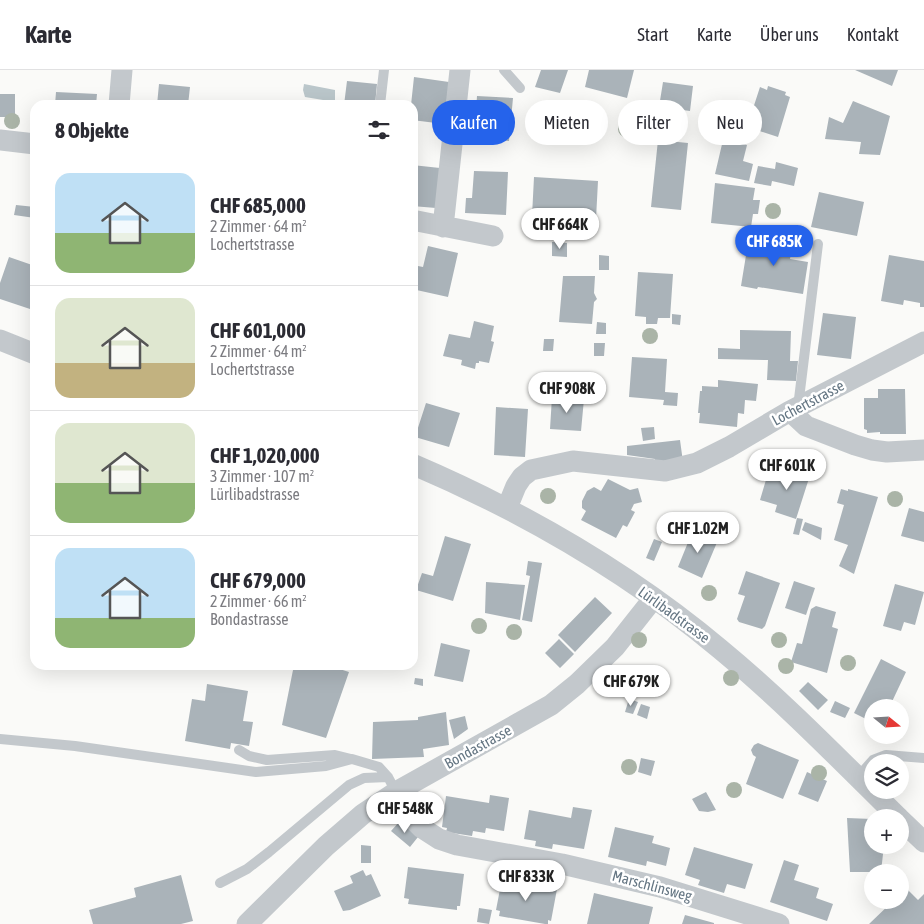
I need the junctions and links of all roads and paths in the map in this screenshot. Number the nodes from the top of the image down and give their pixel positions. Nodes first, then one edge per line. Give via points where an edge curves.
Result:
1 (122, 70) edge
2 (384, 70) edge
3 (460, 70) edge
4 (504, 70) edge
5 (520, 88) dead end
6 (119, 100) edge
7 (381, 100) edge
8 (0, 140) edge
9 (30, 143) edge
10 (418, 221) edge
11 (443, 227) junction
12 (493, 236) dead end
13 (818, 244) dead end
14 (0, 340) edge
15 (924, 342) edge
16 (30, 352) edge
17 (794, 409) junction
18 (924, 450) edge
19 (418, 467) edge
20 (507, 508) junction
21 (653, 598) junction
22 (0, 739) edge
23 (239, 750) dead end
24 (924, 758) edge
25 (352, 759) junction
26 (858, 777) junction
27 (392, 785) junction
28 (891, 809) edge
29 (909, 827) edge
30 (924, 842) edge
31 (220, 883) dead end
32 (247, 924) edge
33 (779, 924) edge

1 - 6 street
2 - 7 lane
3 - 11 street
4 - 5 lane
8 - 9 street
10 - 11 street
11 - 12 street
13 - 17 lane
14 - 16 street
15 - 17 street, Lochertstrasse
17 - 18 street via 806,426 855,445 887,452
17 - 20 street, Lochertstrasse via 729,447 697,463 673,470 573,461 531,470 522,477
19 - 20 street, Lürlibadstrasse
20 - 21 street, Lürlibadstrasse via 582,551
21 - 26 street, Lürlibadstrasse via 754,678
21 - 27 street, Bondastrasse via 615,647 551,704
22 - 25 lane via 76,746 256,772 326,766
23 - 25 lane via 267,760 335,755
24 - 26 lane via 886,755 873,760
25 - 27 lane via 379,767
26 - 28 street, Lürlibadstrasse
27 - 31 lane via 364,778 349,785 247,869
27 - 32 street, Bondastrasse
27 - 33 street, Marschlinsweg via 408,814 439,839 660,887
29 - 30 street, Lürlibadstrasse

